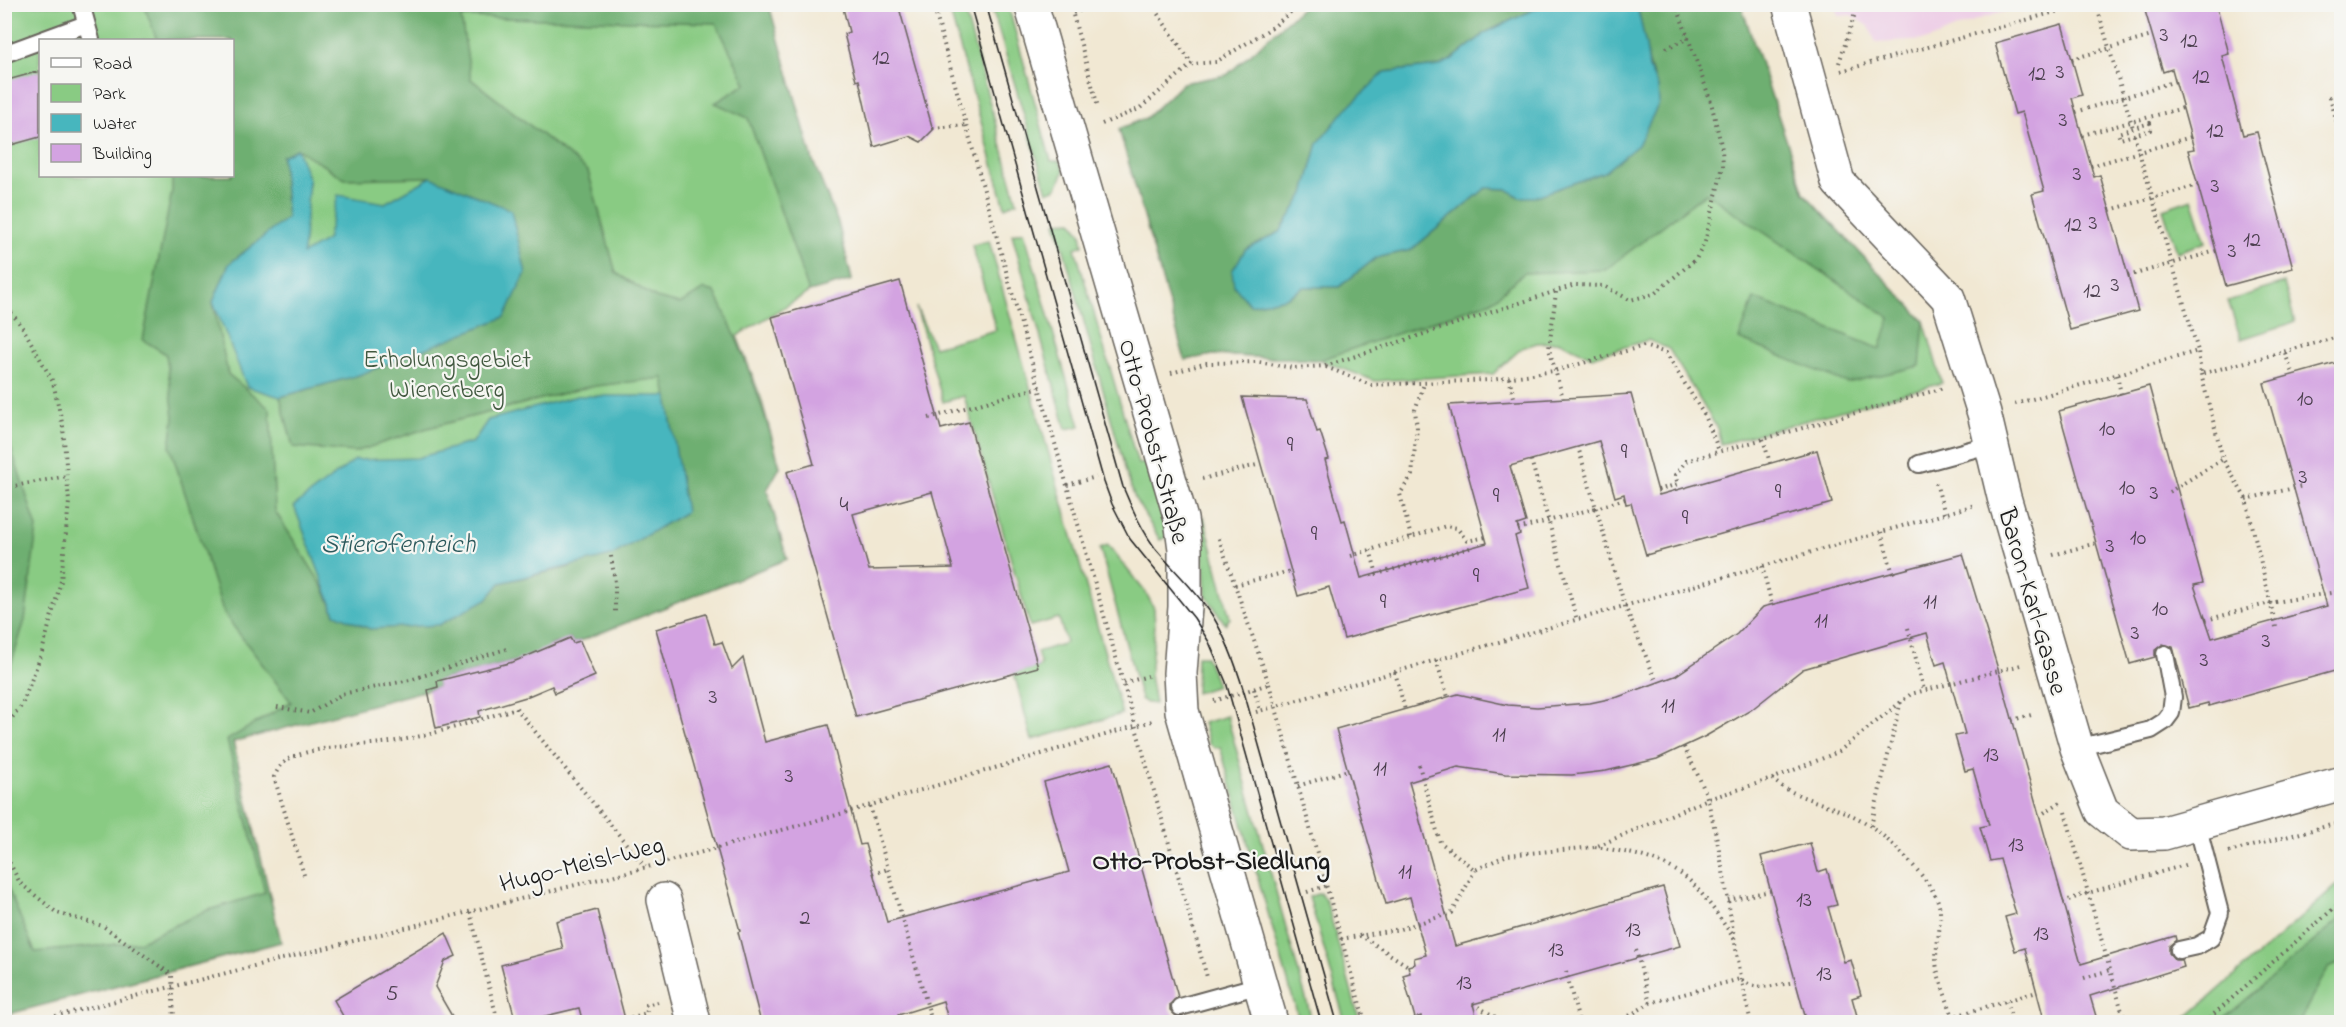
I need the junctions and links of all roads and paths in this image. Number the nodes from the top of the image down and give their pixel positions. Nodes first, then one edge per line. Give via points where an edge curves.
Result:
1 (81, 4) edge
2 (933, 4) edge
3 (1031, 4) edge
4 (1097, 4) edge
5 (1151, 4) edge
6 (1300, 4) edge
7 (1676, 4) edge
8 (1789, 4) edge
9 (1858, 4) edge
10 (2084, 4) edge
11 (2096, 4) edge
12 (1072, 13) dead end
13 (86, 24) junction
14 (2152, 36) dead end
15 (1689, 38) junction
16 (45, 39) edge
17 (91, 39) edge
18 (39, 41) edge
19 (1666, 48) dead end
20 (2109, 49) junction
21 (4, 54) edge
22 (2072, 59) dead end
23 (1192, 64) junction
24 (2176, 81) dead end
25 (2342, 94) edge
26 (2124, 97) junction
27 (2183, 108) dead end
28 (2076, 112) dead end
29 (2131, 122) junction
30 (1102, 124) dead end
31 (966, 125) junction
32 (933, 128) dead end
33 (2133, 128) junction
34 (2082, 135) dead end
35 (2134, 135) junction
36 (2191, 137) dead end
37 (2342, 141) edge
38 (2139, 152) junction
39 (2091, 166) dead end
40 (2198, 185) dead end
41 (2154, 199) junction
42 (2110, 210) dead end
43 (2216, 251) dead end
44 (2172, 263) junction
45 (2128, 276) dead end
46 (1556, 292) junction
47 (4, 303) edge
48 (2342, 336) edge
49 (2198, 351) junction
50 (2285, 353) junction
51 (1325, 366) junction
52 (1554, 371) junction
53 (1171, 373) dead end
54 (2201, 374) junction
55 (2117, 375) junction
56 (2293, 375) dead end
57 (1509, 378) junction
58 (1973, 380) junction
59 (1424, 384) junction
60 (1040, 387) junction
61 (2121, 394) dead end
62 (1563, 398) dead end
63 (1515, 401) dead end
64 (1984, 413) junction
65 (929, 418) dead end
66 (1763, 439) junction
67 (1992, 444) junction
68 (1578, 447) dead end
69 (1719, 451) junction
70 (2223, 459) junction
71 (1531, 460) dead end
72 (1770, 463) dead end
73 (1925, 463) joint
74 (1257, 465) dead end
75 (67, 476) junction
76 (1096, 477) dead end
77 (1201, 479) dead end
78 (1678, 484) junction
79 (1067, 485) junction
80 (2303, 486) dead end
81 (4, 488) edge
82 (1679, 489) dead end
83 (1658, 490) dead end
84 (2169, 492) dead end
85 (2004, 497) junction
86 (1625, 499) dead end
87 (2246, 499) junction
88 (1596, 508) junction
89 (1945, 514) junction
90 (1548, 522) junction
91 (1518, 529) dead end
92 (1881, 532) junction
93 (1411, 537) junction
94 (1486, 537) dead end
95 (2096, 543) dead end
96 (1470, 548) dead end
97 (1370, 550) junction
98 (611, 556) dead end
99 (1351, 556) dead end
100 (2024, 563) junction
101 (1762, 566) junction
102 (1291, 571) dead end
103 (1893, 573) dead end
104 (1235, 585) dead end
105 (2337, 592) dead end
106 (2270, 603) junction
107 (1772, 604) dead end
108 (1625, 606) junction
109 (615, 615) dead end
110 (1577, 620) junction
111 (2206, 620) dead end
112 (2276, 627) dead end
113 (1908, 628) dead end
114 (506, 648) dead end
115 (2165, 654) dead end
116 (1436, 660) junction
117 (1395, 672) junction
118 (1157, 673) dead end
119 (2026, 674) dead end
120 (1124, 683) junction
121 (1269, 684) dead end
122 (1657, 684) dead end
123 (1254, 688) dead end
124 (1924, 690) junction
125 (1448, 697) dead end
126 (1901, 701) junction
127 (2034, 704) dead end
128 (1275, 706) junction
129 (277, 707) dead end
130 (1405, 710) dead end
131 (2037, 713) junction
132 (2012, 720) dead end
133 (2040, 724) dead end
134 (1136, 726) junction
135 (4, 729) edge
136 (1684, 747) dead end
137 (2077, 748) junction
138 (1419, 765) dead end
139 (1348, 770) dead end
140 (1772, 779) junction
141 (2342, 783) edge
142 (1298, 786) junction
143 (1708, 799) junction
144 (870, 806) junction
145 (2039, 816) dead end
146 (2197, 824) junction
147 (1871, 826) junction
148 (1595, 847) junction
149 (4, 852) edge
150 (645, 867) junction
151 (888, 869) junction
152 (1475, 870) junction
153 (873, 874) dead end
154 (304, 875) dead end
155 (1326, 886) junction
156 (1770, 891) dead end
157 (1307, 892) dead end
158 (2088, 893) junction
159 (664, 900) dead end
160 (1728, 900) junction
161 (2342, 901) edge
162 (2063, 902) dead end
163 (470, 912) junction
164 (1359, 935) junction
165 (1341, 939) junction
166 (1736, 942) junction
167 (1636, 950) dead end
168 (2179, 950) dead end
169 (1408, 966) dead end
170 (2110, 970) junction
171 (1566, 971) dead end
172 (2085, 978) dead end
173 (1740, 979) junction
174 (1795, 982) dead end
175 (1260, 985) junction
176 (174, 987) junction
177 (2037, 992) dead end
178 (1214, 998) junction
179 (2006, 1001) junction
180 (1650, 1003) junction
181 (1473, 1004) dead end
182 (1180, 1007) dead end
183 (1953, 1017) junction
184 (32, 1023) edge
185 (174, 1023) edge
186 (498, 1023) edge
187 (694, 1023) edge
188 (932, 1023) edge
189 (1271, 1023) edge
190 (1365, 1023) edge
191 (1504, 1023) edge
192 (1579, 1023) edge
193 (1619, 1023) edge
194 (1751, 1023) edge
195 (1934, 1023) edge
196 (2013, 1023) edge
197 (2125, 1023) edge
198 (2205, 1023) edge

1 - 13 lane
2 - 31 path
3 - 175 street, Otto-Probst-Straße via 1181,519 1185,549 1179,692 1182,711
4 - 12 path
5 - 23 path
6 - 23 path via 1273,27 1216,62
7 - 15 path
8 - 58 street, Baron-Karl-Gasse via 1838,182 1948,298
9 - 10 path via 1837,72
11 - 20 path
13 - 16 lane
13 - 17 lane
14 - 20 path
15 - 19 path
15 - 46 path via 1722,149 1723,166 1705,242 1696,259 1654,294 1630,300 1593,284
18 - 21 lane
20 - 22 path
20 - 26 path
23 - 30 path via 1138,109
24 - 26 path
25 - 37 path via 2330,97
26 - 28 path
26 - 29 path
27 - 29 path
29 - 33 path
29 - 34 path
31 - 32 path
31 - 60 path
33 - 35 path via 2118,133 2120,139
33 - 35 path via 2150,123 2151,130
35 - 38 path
36 - 38 path
38 - 39 path
38 - 41 path
40 - 41 path
41 - 42 path
41 - 44 path
43 - 44 path
44 - 45 path
44 - 49 path
46 - 51 path
46 - 52 path via 1549,349
47 - 75 path via 24,328 53,382 63,427
48 - 50 path
49 - 54 path
49 - 55 path
50 - 54 path
50 - 56 path
51 - 53 path via 1207,363
51 - 59 path via 1371,385
52 - 57 path
52 - 62 path
52 - 69 path via 1644,346 1666,353 1706,417
54 - 70 path
55 - 61 path
55 - 64 path
57 - 59 path
57 - 63 path
58 - 64 street, Baron-Karl-Gasse
58 - 66 path
59 - 93 path via 1415,410 1412,475 1400,494
60 - 65 path
60 - 79 path
64 - 67 street, Baron-Karl-Gasse
66 - 69 path
66 - 72 path
67 - 73 lane
67 - 85 street, Baron-Karl-Gasse
68 - 88 path
69 - 78 path via 1686,461 1676,475
70 - 84 path
70 - 87 path
71 - 90 path
73 - 89 path
74 - 77 path
75 - 81 path
75 - 135 path via 69,502 61,581 42,652 22,705
76 - 79 path
78 - 82 path
78 - 83 path
79 - 120 path
80 - 87 path
85 - 89 path
85 - 100 street, Baron-Karl-Gasse
86 - 88 path
87 - 106 path
88 - 90 path
88 - 108 path
89 - 92 path
90 - 91 path
90 - 110 path
92 - 101 path
92 - 103 path
93 - 94 path via 1446,526 1457,528 1467,541
93 - 97 path
95 - 100 path
96 - 97 path via 1377,574
97 - 99 path
98 - 109 path
100 - 137 street, Baron-Karl-Gasse
101 - 107 path
101 - 108 path
102 - 104 path
105 - 106 path
106 - 111 path
106 - 112 path
108 - 110 path
108 - 122 path
110 - 116 path
113 - 124 path
114 - 129 path via 410,680 342,694 310,713
115 - 137 lane via 2173,697 2165,721 2151,730
116 - 117 path
116 - 125 path
117 - 128 path
117 - 130 path
118 - 120 path
119 - 124 path via 2023,664
120 - 134 path
121 - 128 path
123 - 128 path via 1258,711
124 - 126 path
126 - 140 path via 1838,752
126 - 147 path
127 - 131 path
128 - 142 path
131 - 132 path
131 - 133 path
134 - 144 path, Hugo-Meisl-Weg
134 - 178 path
136 - 143 path
137 - 146 street, Baron-Karl-Gasse via 2102,811 2130,834 2164,833
138 - 152 path via 1440,842
139 - 142 path
140 - 143 path
140 - 147 path via 1782,788 1847,812
141 - 146 street, Baron-Karl-Gasse
142 - 155 path
143 - 148 path
143 - 160 path
144 - 150 path, Hugo-Meisl-Weg
144 - 151 path
145 - 158 path via 2062,801
146 - 168 lane via 2220,913 2211,938
147 - 183 path via 1909,861 1939,903 1936,961
148 - 152 path via 1506,855
148 - 166 path via 1649,858 1675,871 1693,884
149 - 176 path via 20,883 57,913 103,926 172,975
150 - 154 path via 516,708 440,732 322,748 290,758 274,777
150 - 163 path, Hugo-Meisl-Weg
151 - 153 path
151 - 188 path
152 - 164 path via 1452,913 1400,929
155 - 157 path
155 - 165 path
156 - 160 path
158 - 162 path
158 - 170 path
159 - 187 street
160 - 166 path
161 - 198 path
163 - 176 path, Hugo-Meisl-Weg
163 - 186 path
164 - 165 path
164 - 169 path
165 - 190 path
166 - 173 path
167 - 180 path
170 - 172 path
170 - 197 path
171 - 192 path
173 - 174 path via 1759,987
173 - 180 path
173 - 194 path
175 - 178 lane
175 - 189 street, Otto-Probst-Straße
176 - 184 path, Hugo-Meisl-Weg
176 - 185 path
177 - 179 path
178 - 182 lane
179 - 183 path
179 - 196 path
180 - 193 path
181 - 191 path
183 - 195 path

